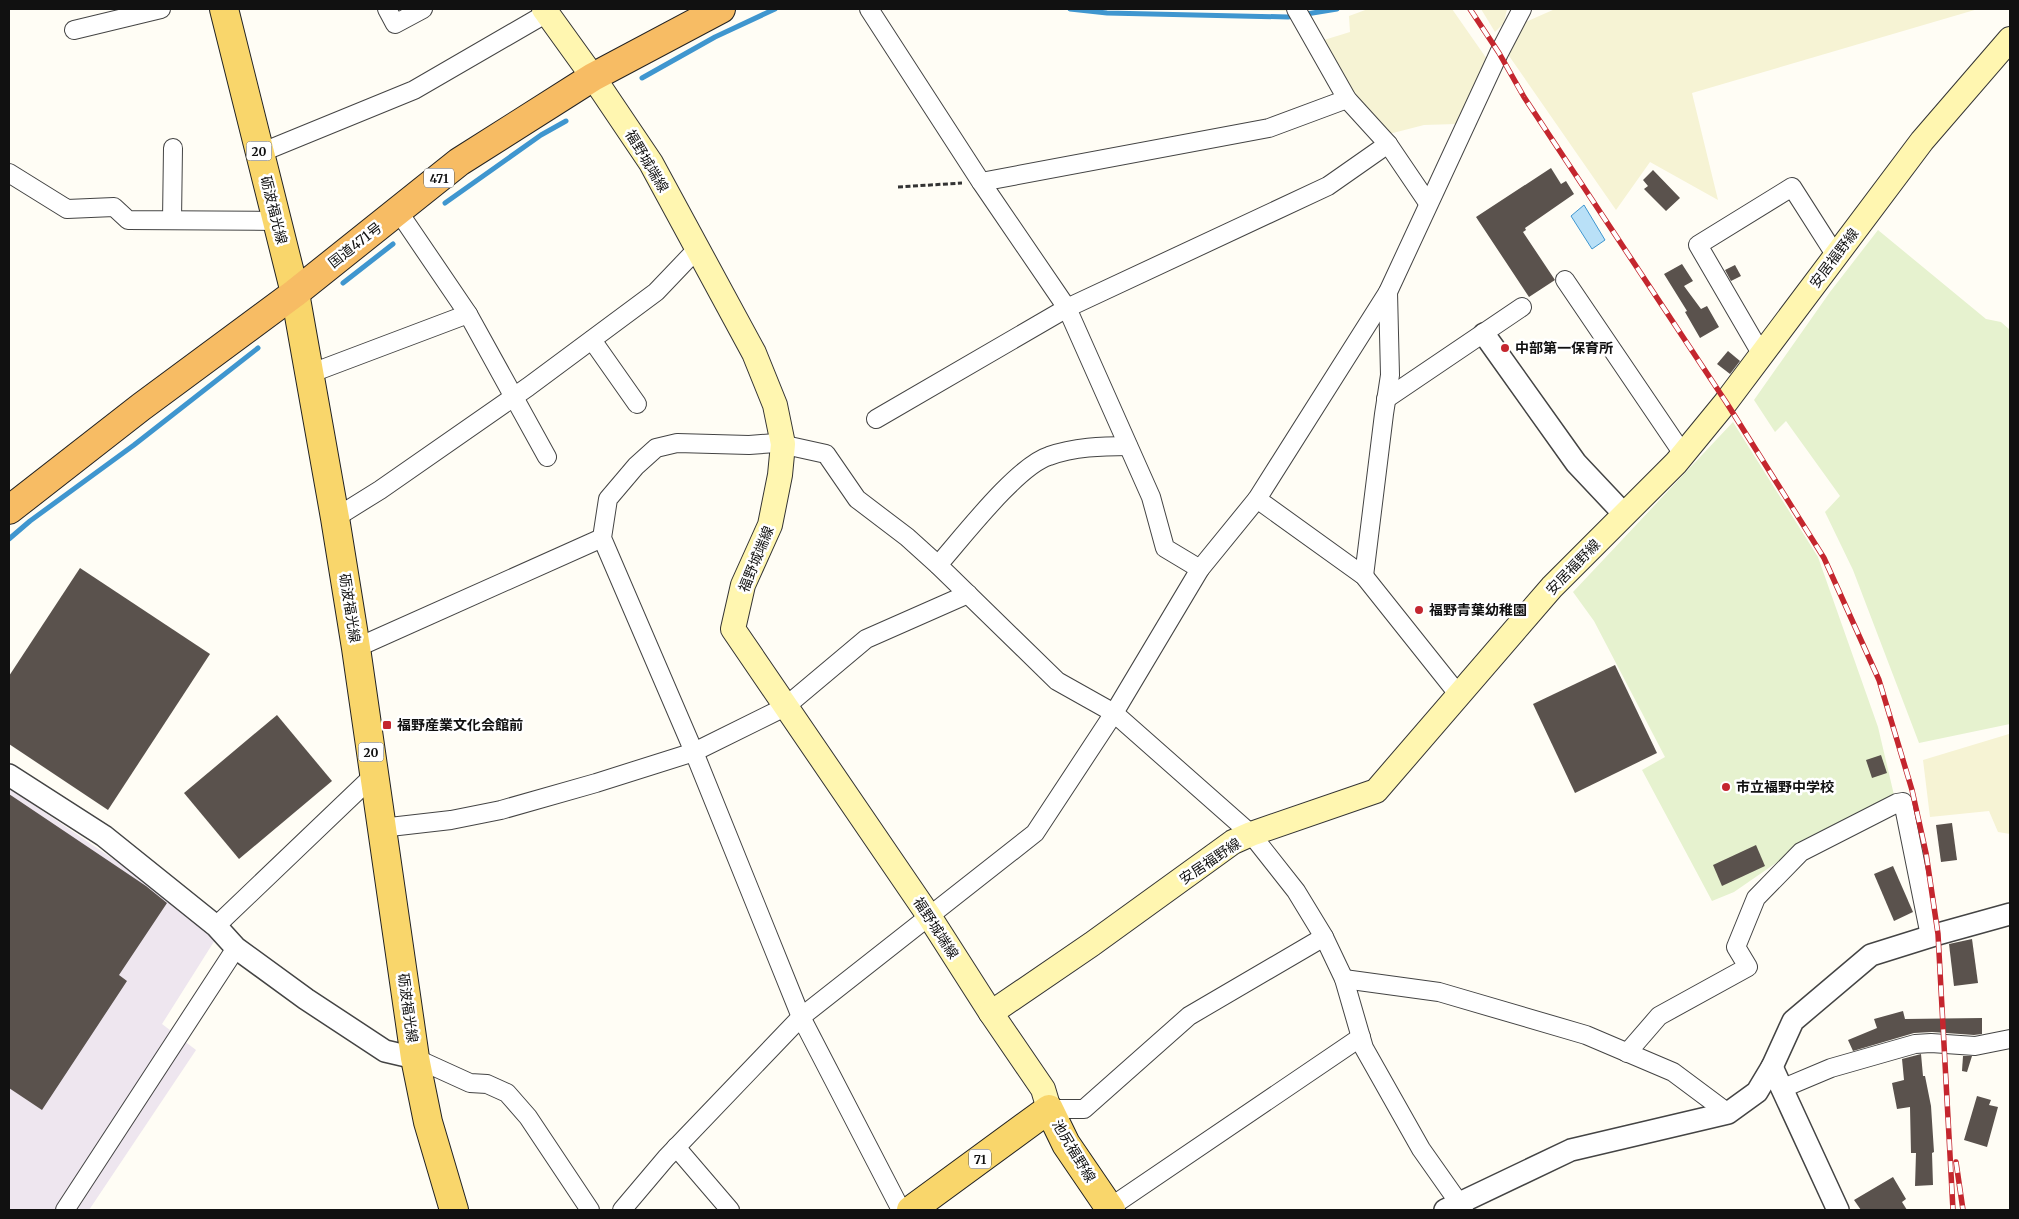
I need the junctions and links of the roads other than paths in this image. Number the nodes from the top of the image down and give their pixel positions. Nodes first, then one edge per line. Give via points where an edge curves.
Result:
1 (161, 9) edge
2 (224, 9) edge
3 (387, 9) edge
4 (423, 9) edge
5 (721, 9) edge
6 (869, 9) edge
7 (1522, 9) edge
8 (545, 11) edge
9 (1299, 14) edge
10 (74, 30) dead end
11 (2010, 39) edge
12 (593, 77) junction
13 (1347, 99) junction
14 (1388, 144) junction
15 (173, 148) dead end
16 (260, 153) junction
17 (9, 172) edge
18 (982, 182) junction
19 (1428, 204) junction
20 (398, 210) junction
21 (172, 220) junction
22 (277, 221) junction
23 (697, 249) junction
24 (1836, 256) junction
25 (1565, 280) dead end
26 (1388, 292) junction
27 (295, 293) junction
28 (1522, 307) dead end
29 (1067, 308) junction
30 (468, 314) junction
31 (1484, 334) junction
32 (592, 340) junction
33 (1762, 355) junction
34 (309, 374) junction
35 (514, 397) junction
36 (1386, 399) junction
37 (637, 404) dead end
38 (876, 419) dead end
39 (784, 444) junction
40 (1128, 446) junction
41 (1683, 454) junction
42 (547, 457) dead end
43 (1257, 499) junction
44 (9, 510) edge
45 (1624, 514) junction
46 (336, 518) junction
47 (602, 538) junction
48 (938, 565) junction
49 (1200, 569) junction
50 (1364, 576) junction
51 (968, 594) junction
52 (356, 648) junction
53 (1458, 694) junction
54 (785, 707) junction
55 (1114, 713) junction
56 (694, 752) junction
57 (9, 775) edge
58 (374, 775) junction
59 (381, 828) junction
60 (1251, 834) junction
61 (2010, 914) edge
62 (929, 916) junction
63 (216, 926) junction
64 (1930, 936) junction
65 (1324, 937) junction
66 (236, 948) junction
67 (1344, 979) junction
68 (991, 1013) junction
69 (801, 1017) junction
70 (1360, 1037) junction
71 (2010, 1039) edge
72 (1627, 1053) junction
73 (415, 1058) junction
74 (1772, 1067) junction
75 (1782, 1089) junction
76 (1049, 1109) junction
77 (1728, 1113) junction
78 (676, 1147) junction
79 (1456, 1208) edge
80 (1110, 1209) edge
81 (65, 1210) edge
82 (454, 1210) edge
83 (590, 1210) edge
84 (622, 1210) edge
85 (730, 1210) edge
86 (901, 1210) edge
87 (911, 1210) edge
88 (1838, 1210) edge

1 - 10 street
2 - 16 main road, 砺波福光線 / 20
3 - 4 street via 395,24
5 - 12 highway, 国道471号 / 471
6 - 18 street
7 - 19 street
8 - 12 main road, 福野城端線
8 - 16 street via 414,90
9 - 13 street
11 - 24 main road, 安居福野線 via 1922,141
12 - 20 highway, 国道471号 / 471 via 459,162
12 - 23 main road, 福野城端線 via 651,163
13 - 14 street
13 - 18 street via 1269,128
14 - 19 street
14 - 29 street via 1328,186
15 - 21 street
16 - 22 main road, 砺波福光線 / 20
17 - 21 street via 67,209 114,207 128,220
18 - 29 street
19 - 26 street
20 - 27 highway, 国道471号 / 471
20 - 30 street
21 - 22 street
22 - 27 main road, 砺波福光線 / 20
23 - 32 street via 656,292
23 - 39 main road, 福野城端線 via 754,353 775,405
24 - 33 main road, 安居福野線
24 - 33 street via 1792,187 1698,245
25 - 41 street
26 - 36 street via 1390,375
26 - 43 street
27 - 34 main road, 砺波福光線 / 20
27 - 44 highway, 国道471号 / 471
28 - 31 street
29 - 38 street
29 - 40 street
30 - 34 street
30 - 35 street
31 - 36 street
31 - 45 street via 1576,463
32 - 35 street
32 - 37 street
33 - 41 main road, 安居福野線
34 - 46 main road, 砺波福光線 / 20
35 - 42 street
35 - 46 street
36 - 50 street
39 - 47 street via 677,442 656,448 608,499
39 - 48 street via 826,454 857,499
39 - 54 main road, 福野城端線 via 770,525 743,585 733,628
40 - 48 street via 1096,446 1048,456 1019,475
40 - 49 street via 1151,497 1165,548
41 - 45 main road, 安居福野線
43 - 49 street
43 - 50 street
45 - 53 main road, 安居福野線 via 1552,587
46 - 52 main road, 砺波福光線 / 20
47 - 52 street
47 - 56 street
48 - 51 street
49 - 55 street
50 - 53 street
51 - 54 street via 866,639
51 - 55 street via 1057,681
52 - 58 main road, 砺波福光線 / 20
53 - 60 main road, 安居福野線 via 1376,791
54 - 56 street
54 - 62 main road, 福野城端線
55 - 60 street
55 - 62 street via 1035,833
56 - 59 street via 501,810
56 - 69 street
57 - 63 street via 104,836
58 - 59 main road, 砺波福光線 / 20
58 - 63 street
59 - 73 main road, 砺波福光線 / 20
60 - 65 street via 1296,891
60 - 68 main road, 安居福野線 via 1233,842
61 - 64 street
62 - 68 main road, 福野城端線
62 - 69 street
63 - 66 street
64 - 72 street via 1903,802 1898,803 1801,852 1756,898 1736,948 1748,967 1659,1016
64 - 74 street via 1870,955 1793,1021
65 - 67 street
65 - 76 street via 1190,1016 1084,1109
66 - 73 street via 385,1051
66 - 81 street
67 - 70 street
67 - 72 street via 1439,992 1586,1035
68 - 76 main road, 福野城端線 via 1043,1089
69 - 78 street
69 - 86 street
70 - 79 street
70 - 80 street
71 - 75 street via 1975,1046 1915,1044 1830,1068
72 - 77 street via 1673,1072
73 - 82 main road, 砺波福光線 / 20 via 428,1122
73 - 83 street via 470,1083 487,1084 507,1093 528,1117
74 - 75 street
74 - 77 street via 1757,1092
75 - 88 street
76 - 80 main road, 池尻福野線 via 1066,1144
76 - 87 main road, 池尻福野線 / 71
77 - 79 street via 1570,1150
78 - 84 street
78 - 85 street

